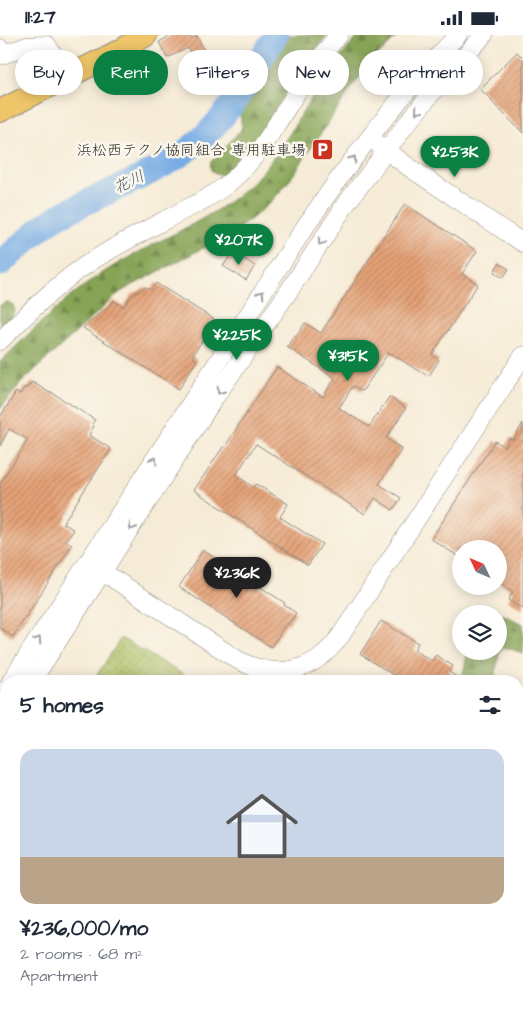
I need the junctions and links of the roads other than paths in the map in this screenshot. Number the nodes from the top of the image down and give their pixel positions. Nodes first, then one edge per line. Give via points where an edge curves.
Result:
1 (146, 35) edge
2 (339, 35) edge
3 (458, 35) edge
4 (484, 35) edge
5 (0, 48) edge
6 (15, 50) edge
7 (16, 50) edge
8 (50, 50) edge
9 (83, 69) edge
10 (32, 95) edge
11 (0, 111) edge
12 (370, 138) junction
13 (386, 151) junction
14 (523, 243) edge
15 (0, 341) edge
16 (523, 356) edge
17 (103, 572) junction
18 (15, 675) edge
19 (36, 675) edge

1 - 9 main road
2 - 15 street via 241,172 206,199 87,263
3 - 12 street
4 -> 13 street
5 - 6 street via 2,55
7 - 8 street via 47,45
10 - 11 main road
12 - 13 street
18 -> 12 street via 300,233
13 - 14 street
13 -> 17 street via 346,204 215,397
16 - 17 street via 334,646 313,663 275,672 250,666
17 - 19 street

